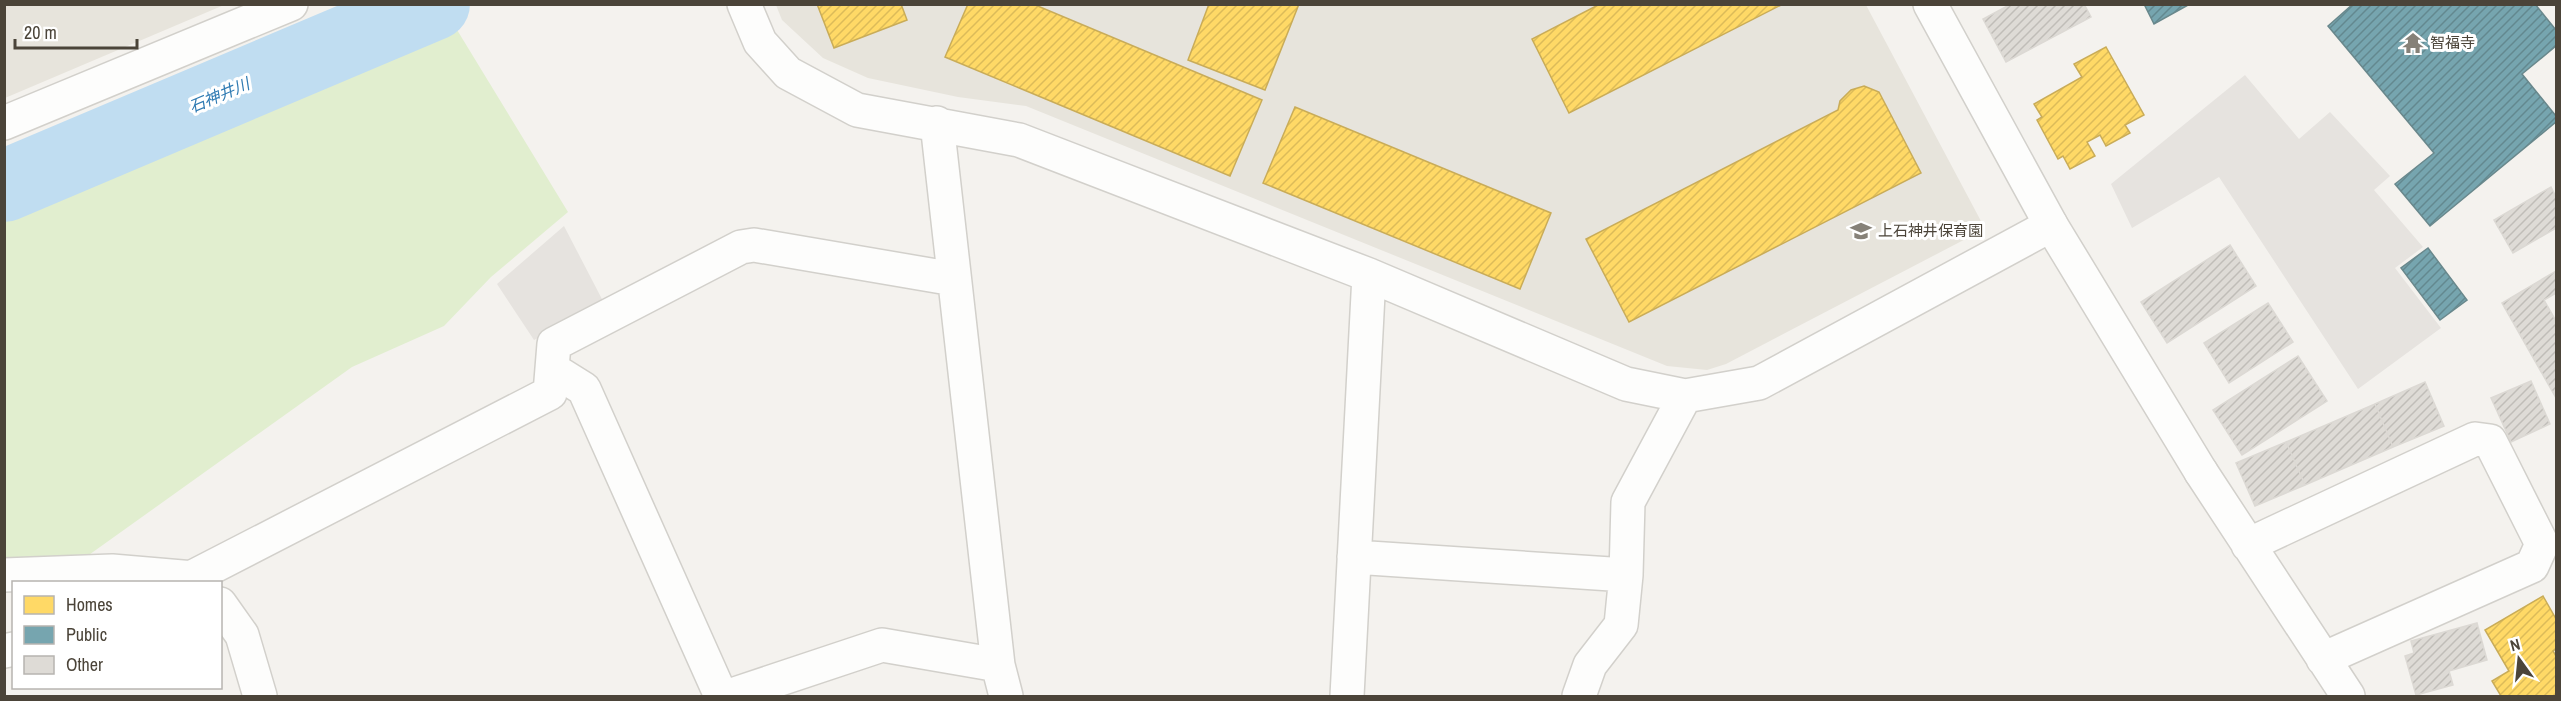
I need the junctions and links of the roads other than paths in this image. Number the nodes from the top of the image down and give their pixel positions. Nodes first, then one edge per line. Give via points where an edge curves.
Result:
1 (291, 4) edge
2 (744, 4) edge
3 (1930, 4) edge
4 (4, 123) edge
5 (937, 123) junction
6 (2051, 225) junction
7 (1369, 275) junction
8 (954, 279) junction
9 (552, 369) junction
10 (1685, 396) junction
11 (2248, 545) junction
12 (1354, 557) junction
13 (4, 575) edge
14 (1626, 575) junction
15 (192, 581) edge
16 (222, 607) edge
17 (2323, 659) junction
18 (998, 664) junction
19 (260, 696) edge
20 (721, 696) edge
21 (729, 696) edge
22 (1006, 696) edge
23 (1347, 696) edge
24 (1579, 696) edge
25 (2348, 696) edge

1 - 4 street
2 - 5 street via 760,42 788,74 857,110
3 - 6 street
5 - 7 street via 1019,140
5 - 8 street
6 - 10 street via 1759,383
6 - 11 street
7 - 10 street via 1626,384
7 - 12 street
8 - 9 street via 754,246 741,248 554,344
8 - 18 street
9 - 15 street via 550,393
9 - 20 street via 584,389
10 - 14 street via 1628,502
11 - 17 street
11 - 17 street via 2475,439 2490,441 2542,544 2532,566
12 - 14 street
12 - 23 street
13 - 15 street via 112,571
14 - 24 street via 1621,625 1590,665
16 - 19 street via 242,635
17 - 25 street
18 - 21 street via 882,645
18 - 22 street

